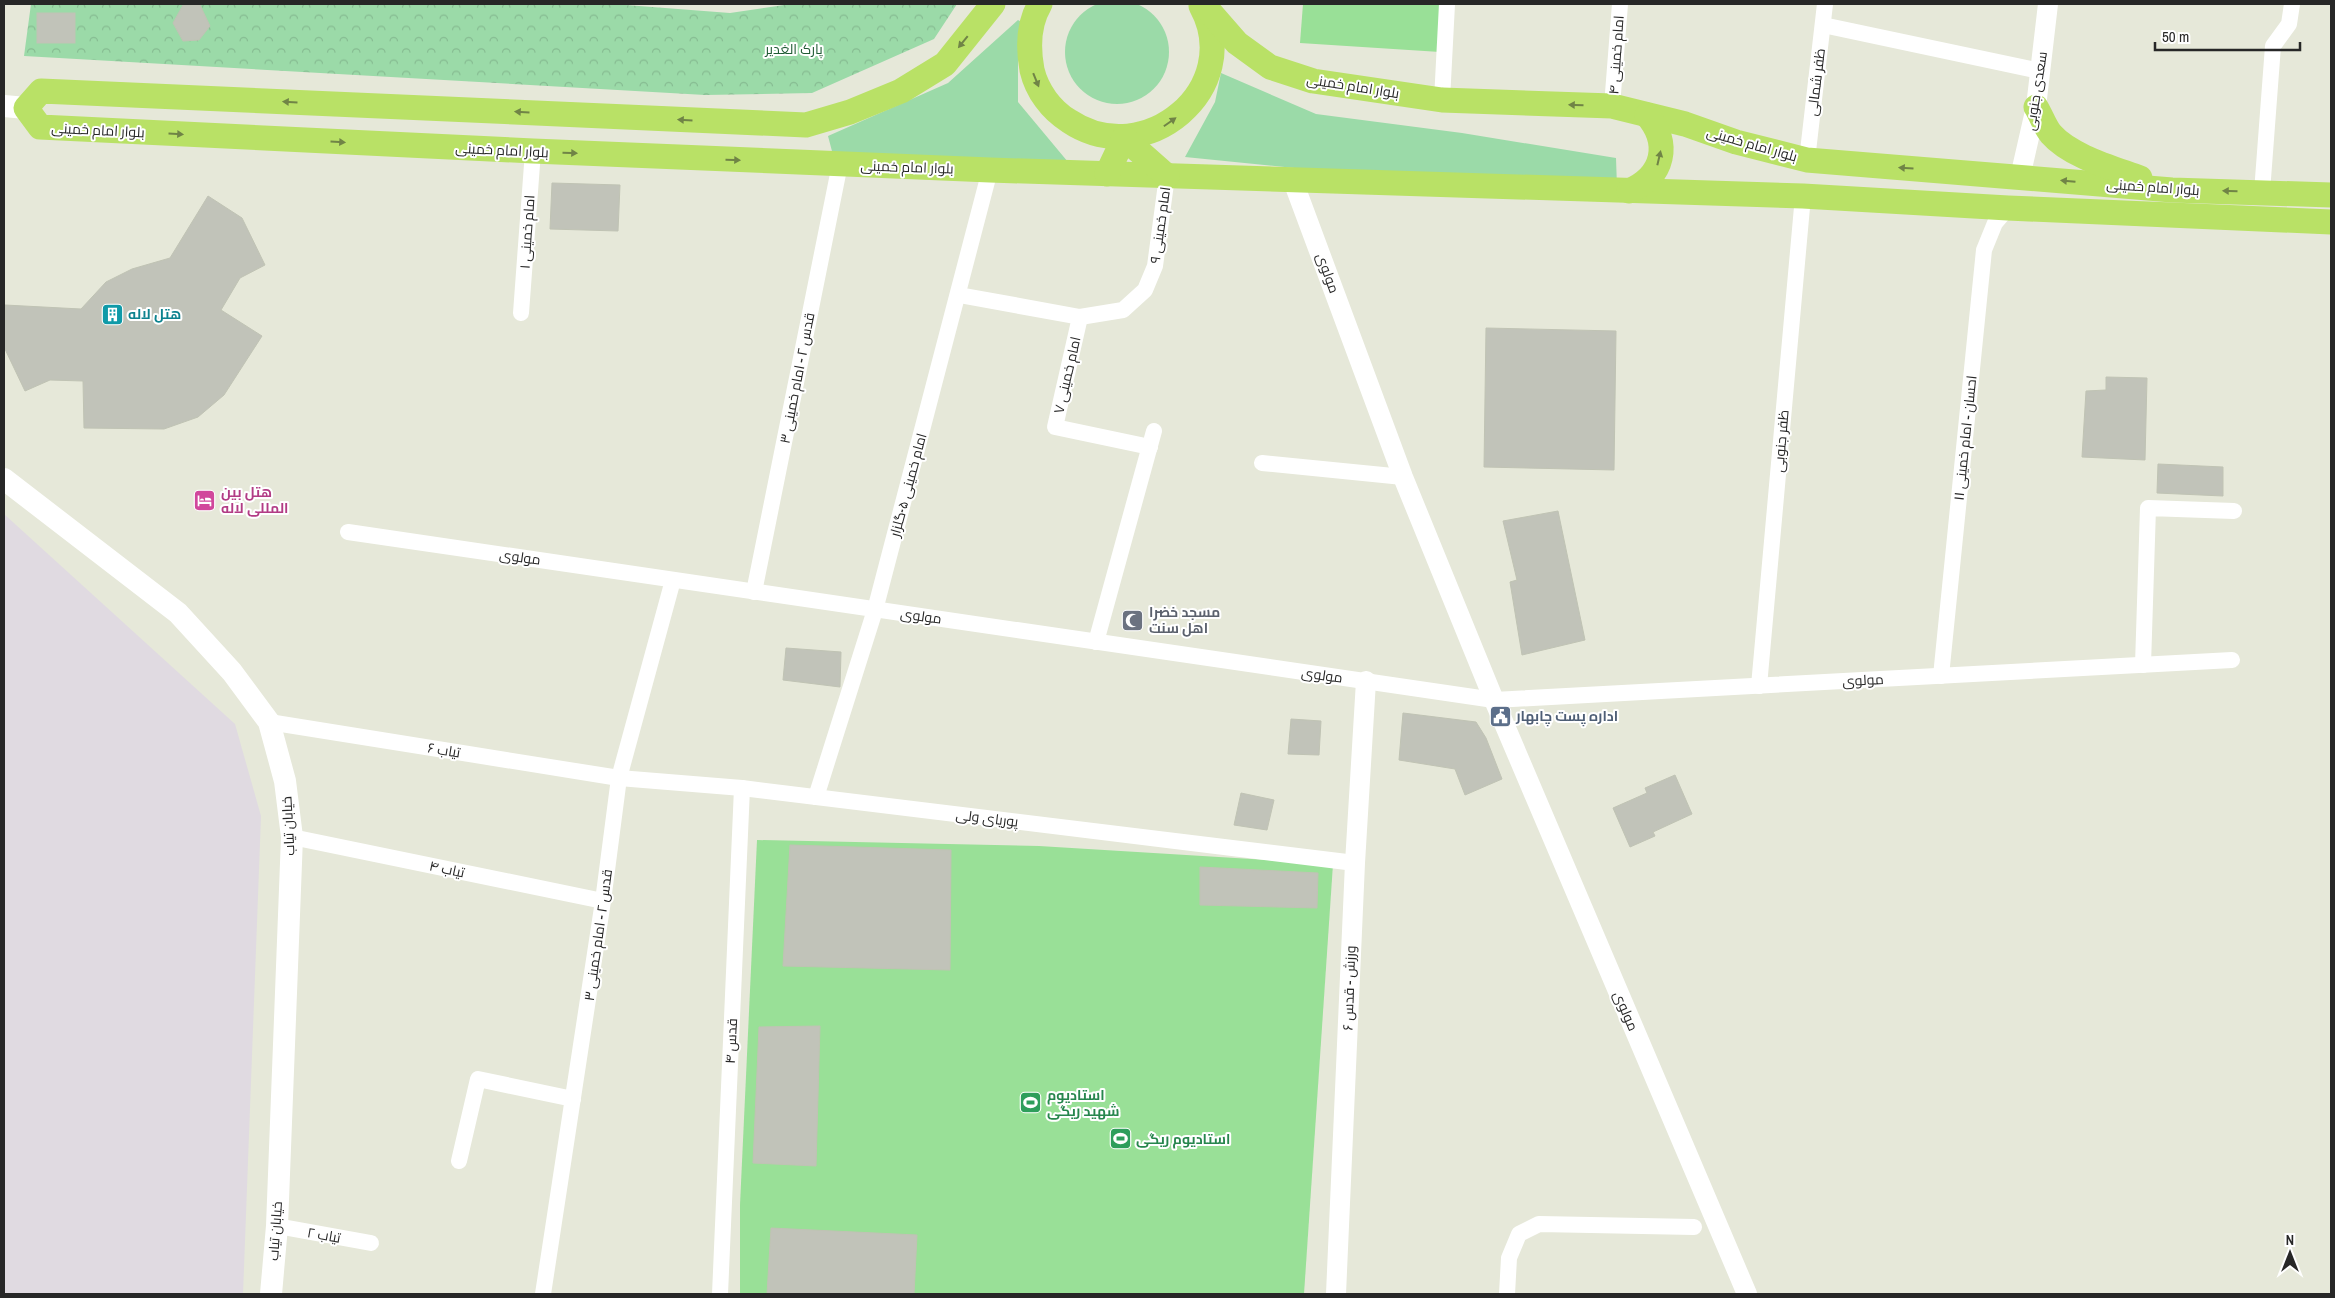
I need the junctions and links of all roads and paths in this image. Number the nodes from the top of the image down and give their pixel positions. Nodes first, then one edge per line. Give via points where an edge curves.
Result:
1 (993, 4) edge
2 (1040, 4) edge
3 (1202, 4) edge
4 (1447, 4) edge
5 (1620, 4) edge
6 (1825, 4) edge
7 (2048, 4) edge
8 (2292, 4) edge
9 (1823, 25) junction
10 (2040, 71) junction
11 (1442, 100) junction
12 (1612, 106) junction
13 (15, 107) edge
14 (2036, 107) junction
15 (1647, 115) junction
16 (806, 125) junction
17 (1124, 138) junction
18 (533, 151) junction
19 (1807, 160) junction
20 (806, 163) junction
21 (840, 164) junction
22 (990, 170) junction
23 (1107, 174) junction
24 (1167, 176) junction
25 (2020, 176) junction
26 (1293, 181) junction
27 (2172, 190) junction
28 (1629, 191) junction
29 (2262, 192) junction
30 (2331, 195) edge
31 (1803, 196) junction
32 (2008, 208) junction
33 (2331, 222) edge
34 (959, 295) junction
35 (521, 313) dead end
36 (1080, 318) junction
37 (1154, 431) dead end
38 (1150, 447) junction
39 (1262, 463) dead end
40 (1404, 477) junction
41 (4, 479) edge
42 (2234, 511) dead end
43 (348, 532) dead end
44 (673, 580) junction
45 (754, 592) junction
46 (875, 610) junction
47 (1096, 642) junction
48 (2232, 660) dead end
49 (2143, 665) junction
50 (1941, 676) junction
51 (1366, 682) junction
52 (1759, 686) junction
53 (1494, 700) junction
54 (269, 722) junction
55 (619, 778) junction
56 (742, 788) junction
57 (816, 798) junction
58 (292, 838) junction
59 (1355, 863) junction
60 (603, 901) junction
61 (573, 1099) junction
62 (459, 1161) dead end
63 (276, 1226) junction
64 (1694, 1227) dead end
65 (371, 1243) dead end
66 (271, 1294) edge
67 (543, 1294) edge
68 (720, 1294) edge
69 (1336, 1294) edge
70 (1507, 1294) edge
71 (1747, 1294) edge

1 -> 16 main road, بلوار امام خمینی via 945,64 901,91 850,112
2 -> 17 main road via 1030,32 1029,55 1034,78 1045,98 1060,115 1079,128 1101,136
3 - 11 main road, بلوار امام خمینی via 1237,43 1270,67 1313,81
17 -> 3 main road via 1166,126 1197,96 1211,56 1211,35
4 - 11 street
5 - 12 street, امام خمینی ۴
6 - 9 street, ظفر شمالی
7 - 10 street, سعدی جنوبی
8 - 29 street via 2289,24 2273,46
9 - 10 street
9 - 19 street, ظفر شمالی
10 - 14 street, سعدی جنوبی
12 -> 11 main road, بلوار امام خمینی
12 - 15 main road, بلوار امام خمینی
16 -> 13 main road, بلوار امام خمینی via 41,91
13 -> 18 main road, بلوار امام خمینی via 40,127
14 - 25 street, سعدی جنوبی
14 - 27 main road via 2051,134 2064,145 2110,167
15 - 19 main road, بلوار امام خمینی
28 -> 15 main road via 1653,174 1661,156 1659,133
16 - 20 main road
17 - 23 main road
17 - 24 main road
18 -> 20 main road, بلوار امام خمینی
18 - 35 street, امام خمینی ۱
25 -> 19 main road, بلوار امام خمینی
19 - 31 main road
20 - 21 main road, بلوار امام خمینی
21 - 22 main road, بلوار امام خمینی
21 - 45 street, قدس ۲ - امام خمینی ۳
22 - 23 main road, بلوار امام خمینی
22 - 34 street, امام خمینی ۵-گلزار
23 - 24 main road, بلوار امام خمینی
24 - 26 main road, بلوار امام خمینی
24 - 36 street, امام خمینی ۹ via 1155,266 1144,290 1123,310
27 -> 25 main road, بلوار امام خمینی
25 - 32 main road
26 - 28 main road, بلوار امام خمینی
26 - 40 street, مولوی
29 -> 27 main road, بلوار امام خمینی
28 - 31 main road, بلوار امام خمینی
29 - 30 main road, بلوار امام خمینی
31 - 32 main road, بلوار امام خمینی
31 - 52 street, ظفر جنوبی
32 - 33 main road, بلوار امام خمینی
32 - 50 street, احسان - امام خمینی ۱۱ via 1995,223 1984,250
34 - 36 street
34 - 46 street, امام خمینی ۵-گلزار
36 - 38 street, امام خمینی ۷ via 1055,427
37 - 38 street
38 - 47 street
39 - 40 street
40 - 53 street, مولوی
41 - 54 main road, خیابان تیاب via 178,613 232,672
42 - 49 street via 2148,508
43 - 44 street, مولوی
44 - 45 street, مولوی
44 - 55 street, قدس ۲ - امام خمینی ۳
45 - 46 street, مولوی
46 - 47 street, مولوی
46 - 57 street, امام خمینی ۵-گلزار
47 - 51 street, مولوی
48 - 49 street, مولوی
49 - 50 street, مولوی
50 - 52 street, مولوی
51 - 53 street, مولوی
51 - 59 street, ورزش - قدس ۶
52 - 53 street, مولوی
53 - 71 street, مولوی
54 - 55 street, تیاب ۶
54 - 58 main road, خیابان تیاب via 285,781
55 - 56 street, پوریای ولی
55 - 60 street, قدس ۲ - امام خمینی ۳
56 - 57 street, پوریای ولی
56 - 68 street, قدس ۴
57 - 59 street, پوریای ولی
58 - 60 street, تیاب ۴
58 - 63 main road, خیابان تیاب
59 - 69 street, ورزش - قدس ۶
60 - 61 street, قدس ۲ - امام خمینی ۳
61 - 62 street via 478,1079
61 - 67 street, قدس ۲ - امام خمینی ۳
63 - 65 street, تیاب ۲
63 - 66 main road, خیابان تیاب
64 - 70 street via 1539,1224 1519,1234 1509,1258

